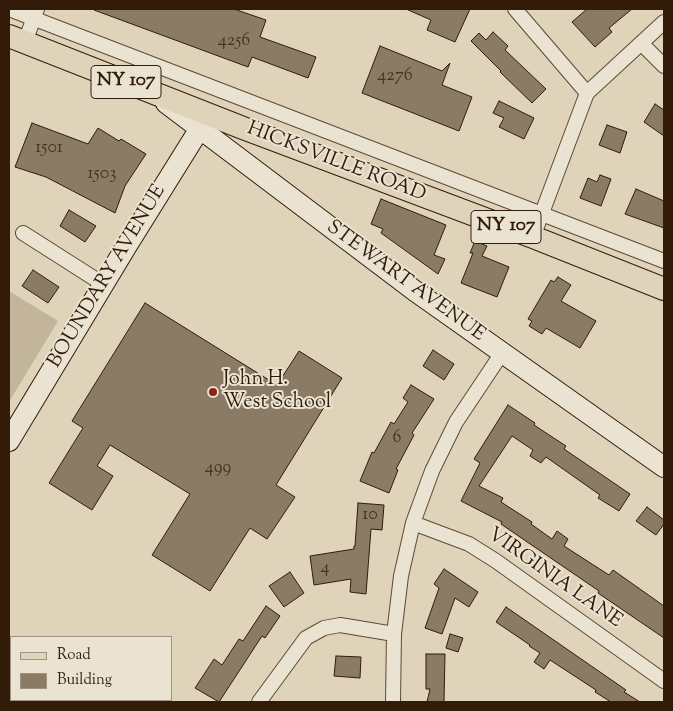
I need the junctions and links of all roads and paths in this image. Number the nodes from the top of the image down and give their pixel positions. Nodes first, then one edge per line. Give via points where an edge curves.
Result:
1 (9, 9) edge
2 (515, 9) edge
3 (36, 13) edge
4 (664, 22) edge
5 (17, 39) edge
6 (642, 44) junction
7 (664, 66) edge
8 (588, 92) junction
9 (204, 121) junction
10 (541, 214) junction
11 (23, 233) dead end
12 (533, 237) junction
13 (664, 262) edge
14 (103, 284) junction
15 (664, 289) edge
16 (502, 353) junction
17 (9, 441) edge
18 (664, 467) edge
19 (413, 523) junction
20 (394, 634) junction
21 (664, 681) edge
22 (259, 702) edge
23 (393, 702) edge

1 - 3 street, HICKSVILLE ROAD
2 - 8 street
3 - 5 street
3 - 10 street, HICKSVILLE ROAD
4 - 6 street
5 - 9 main road, HICKSVILLE ROAD / NY 107 via 150,91
6 - 7 street
6 - 8 street
8 - 10 street
9 - 12 main road, HICKSVILLE ROAD / NY 107
9 - 14 main road, BOUNDARY AVENUE
9 - 16 main road, STEWART AVENUE via 415,291
10 - 12 street
10 - 13 street, HICKSVILLE ROAD
11 - 14 street
12 - 15 main road, HICKSVILLE ROAD / NY 107
14 - 17 main road, BOUNDARY AVENUE
16 - 18 main road, STEWART AVENUE
16 - 19 street via 456,422 432,471
19 - 20 street via 401,576
19 - 21 street, VIRGINIA LANE via 469,544 496,560
20 - 22 street via 340,625 324,628 306,638
20 - 23 street

